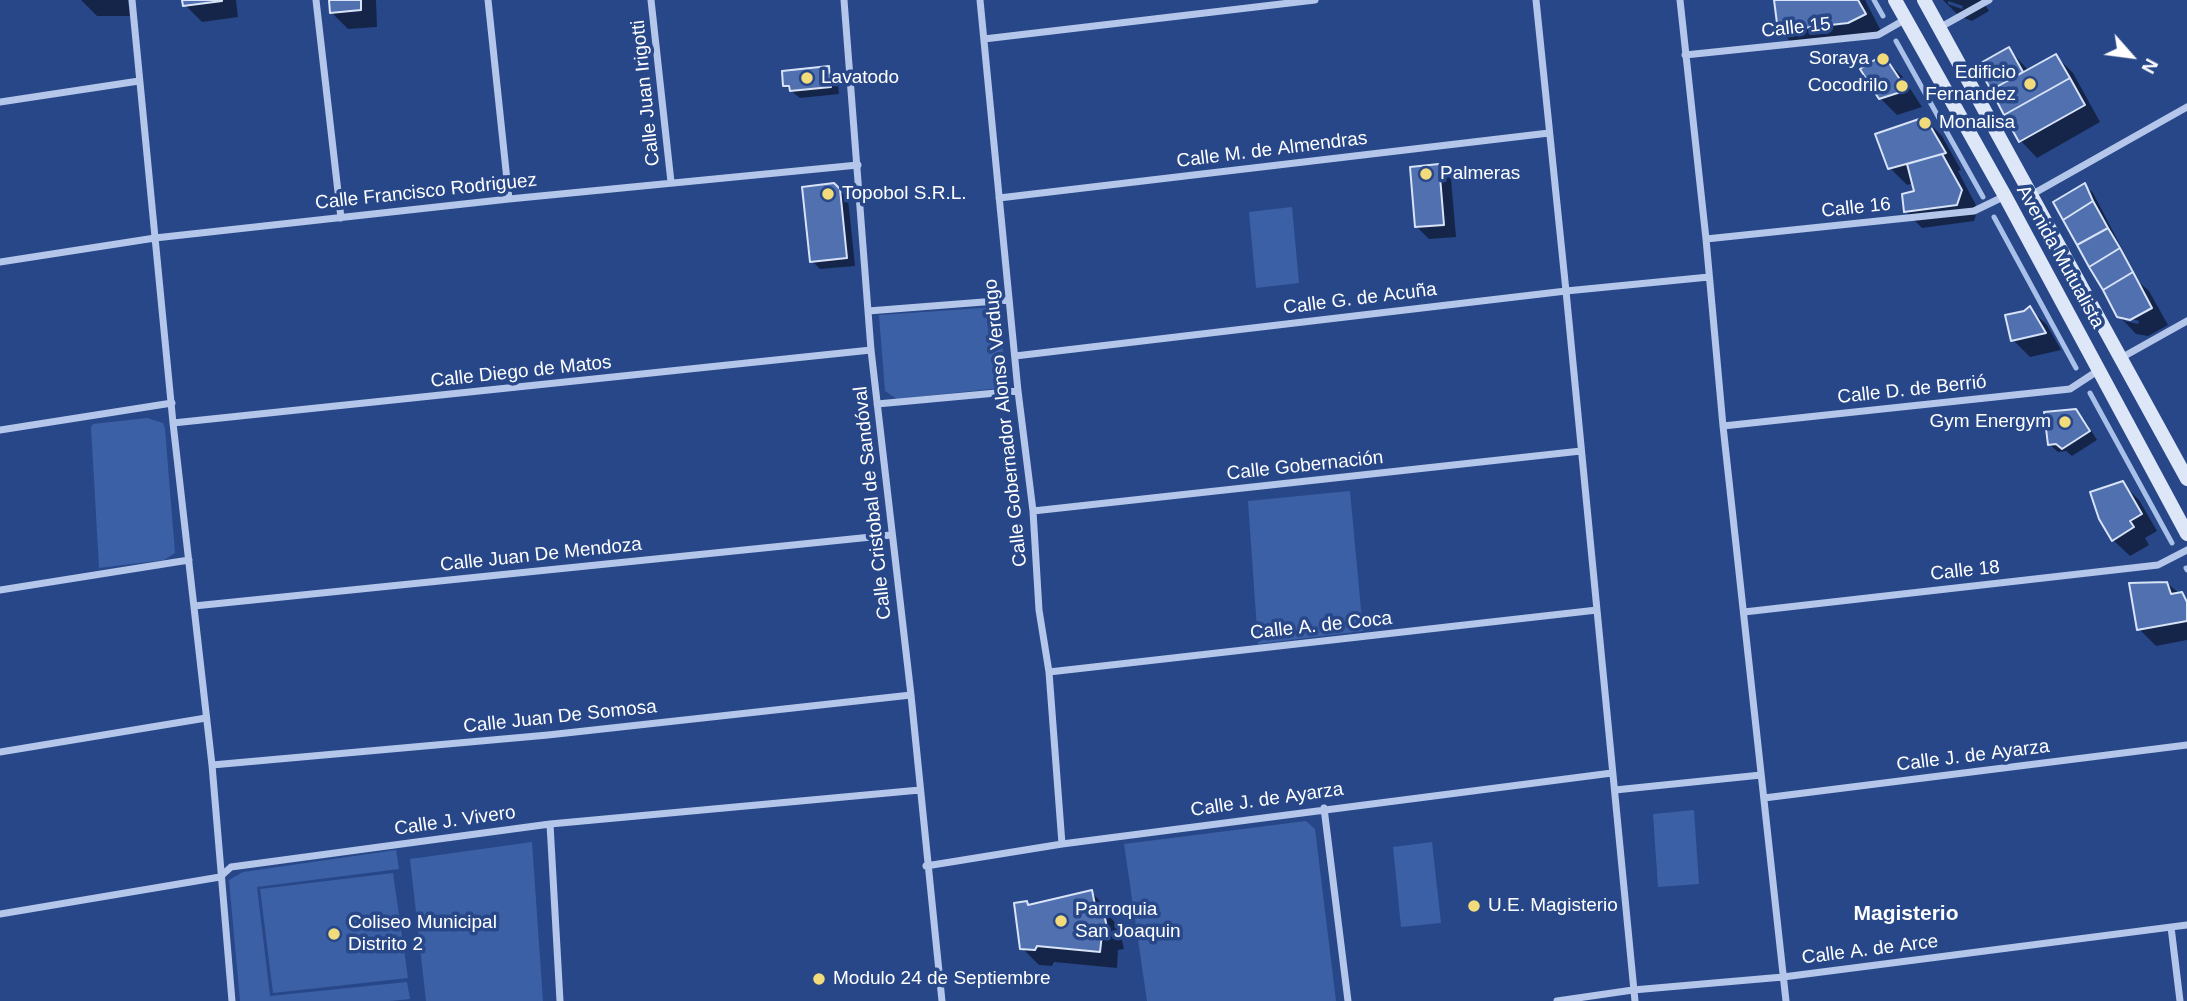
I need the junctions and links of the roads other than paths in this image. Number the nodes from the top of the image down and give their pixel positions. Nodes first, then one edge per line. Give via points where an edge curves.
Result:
1 (132, 0) edge
2 (316, 0) edge
3 (488, 0) edge
4 (651, 0) edge
5 (844, 0) edge
6 (980, 0) edge
7 (1315, 0) edge
8 (1536, 0) edge
9 (1679, 0) edge
10 (1895, 0) edge
11 (1924, 0) edge
12 (1989, 0) edge
13 (1906, 19) junction
14 (1939, 28) junction
15 (984, 39) junction
16 (1685, 55) junction
17 (139, 80) junction
18 (0, 102) edge
19 (2187, 107) edge
20 (1549, 133) junction
21 (858, 165) junction
22 (671, 182) junction
23 (2031, 195) junction
24 (2005, 197) junction
25 (999, 198) junction
26 (509, 199) junction
27 (341, 218) junction
28 (155, 238) junction
29 (1706, 239) junction
30 (0, 262) edge
31 (1709, 277) junction
32 (1566, 291) junction
33 (1009, 300) junction
34 (868, 310) junction
35 (2187, 321) edge
36 (871, 350) junction
37 (1015, 356) junction
38 (2121, 358) junction
39 (2099, 370) junction
40 (1018, 391) junction
41 (172, 403) junction
42 (877, 404) junction
43 (173, 423) junction
44 (1723, 426) junction
45 (0, 430) edge
46 (1581, 451) junction
47 (2187, 479) edge
48 (1033, 511) junction
49 (2187, 534) edge
50 (891, 535) junction
51 (2187, 550) edge
52 (189, 560) junction
53 (0, 590) edge
54 (194, 606) junction
55 (1597, 610) junction
56 (1744, 612) junction
57 (1049, 672) junction
58 (911, 695) junction
59 (206, 718) junction
60 (2187, 745) edge
61 (0, 752) edge
62 (212, 765) junction
63 (1612, 773) junction
64 (1761, 775) junction
65 (920, 790) junction
66 (1615, 790) junction
67 (1764, 798) junction
68 (1324, 808) junction
69 (550, 824) junction
70 (1062, 844) junction
71 (926, 866) junction
72 (220, 877) junction
73 (0, 914) edge
74 (2187, 925) edge
75 (2171, 927) junction
76 (1783, 977) junction
77 (1633, 990) junction
78 (232, 1001) edge
79 (559, 1001) edge
80 (942, 1001) edge
81 (1348, 1001) edge
82 (1557, 1001) edge
83 (1635, 1001) edge
84 (1786, 1001) edge
85 (2180, 1001) edge

1 - 17 street
2 - 27 street
3 - 26 street
4 - 22 street, Calle Juan Irigotti
5 - 21 street, Calle Cristobal de Sandóval
6 - 15 street, Calle Gobernador Alonso Verdugo
7 - 15 street
8 - 20 street
9 - 16 street
10 - 13 main road, Avenida Mutualista
11 - 14 main road, Avenida Mutualista
12 - 14 street
13 - 16 street, Calle 15 via 1878,36
13 - 24 main road, Avenida Mutualista
14 - 23 main road, Avenida Mutualista
15 - 25 street, Calle Gobernador Alonso Verdugo
16 - 29 street
17 - 18 street
17 - 28 street
19 - 23 street
20 - 25 street, Calle M. de Almendras
20 - 32 street
21 - 22 street, Calle Francisco Rodriguez
21 - 34 street, Calle Cristobal de Sandóval
22 - 26 street, Calle Francisco Rodriguez
23 - 38 main road, Avenida Mutualista
24 - 29 street, Calle 16 via 1974,211
24 - 39 main road, Avenida Mutualista
25 - 33 street, Calle Gobernador Alonso Verdugo
26 - 27 street, Calle Francisco Rodriguez
27 - 28 street, Calle Francisco Rodriguez
28 - 30 street, Calle Francisco Rodriguez
28 - 41 street
29 - 31 street
31 - 32 street, Calle G. de Acuña
31 - 44 street
32 - 37 street, Calle G. de Acuña
32 - 46 street
33 - 34 street
33 - 37 street, Calle Gobernador Alonso Verdugo
34 - 36 street, Calle Cristobal de Sandóval
35 - 38 street
36 - 42 street, Calle Cristobal de Sandóval
36 - 43 street, Calle Diego de Matos
37 - 40 street, Calle Gobernador Alonso Verdugo
38 - 47 main road, Avenida Mutualista
39 - 44 street, Calle D. de Berrió via 2070,389
39 - 49 main road, Avenida Mutualista
40 - 42 street
40 - 48 street, Calle Gobernador Alonso Verdugo
41 - 43 street
41 - 45 street
42 - 50 street, Calle Cristobal de Sandóval
43 - 52 street
44 - 56 street
46 - 48 street, Calle Gobernación
46 - 55 street
48 - 57 street, Calle Gobernador Alonso Verdugo via 1039,610
50 - 54 street, Calle Juan De Mendoza
50 - 58 street, Calle Cristobal de Sandóval
51 - 56 street, Calle 18 via 2158,565
52 - 53 street
52 - 54 street
54 - 59 street
55 - 57 street, Calle A. de Coca
55 - 63 street
56 - 64 street
57 - 70 street, Calle Gobernador Alonso Verdugo
58 - 62 street, Calle Juan De Somosa via 548,735
58 - 65 street, Calle Cristobal de Sandóval
59 - 61 street
59 - 62 street
60 - 67 street, Calle J. de Ayarza
62 - 72 street
63 - 66 street
63 - 68 street, Calle J. de Ayarza
64 - 66 street
64 - 67 street
65 - 69 street, Calle J. Vivero
65 - 71 street, Calle Cristobal de Sandóval
66 - 77 street
67 - 76 street
68 - 70 street, Calle J. de Ayarza
68 - 81 street
69 - 72 street, Calle J. Vivero via 231,867
69 - 79 street
70 - 71 street, Calle J. de Ayarza
71 - 80 street, Calle Cristobal de Sandóval
72 - 73 street, Calle J. Vivero
72 - 78 street
74 - 75 street, Calle A. de Arce
75 - 76 street, Calle A. de Arce
75 - 85 street
76 - 77 street, Calle A. de Arce
76 - 84 street
77 - 82 street, Calle A. de Arce
77 - 83 street

